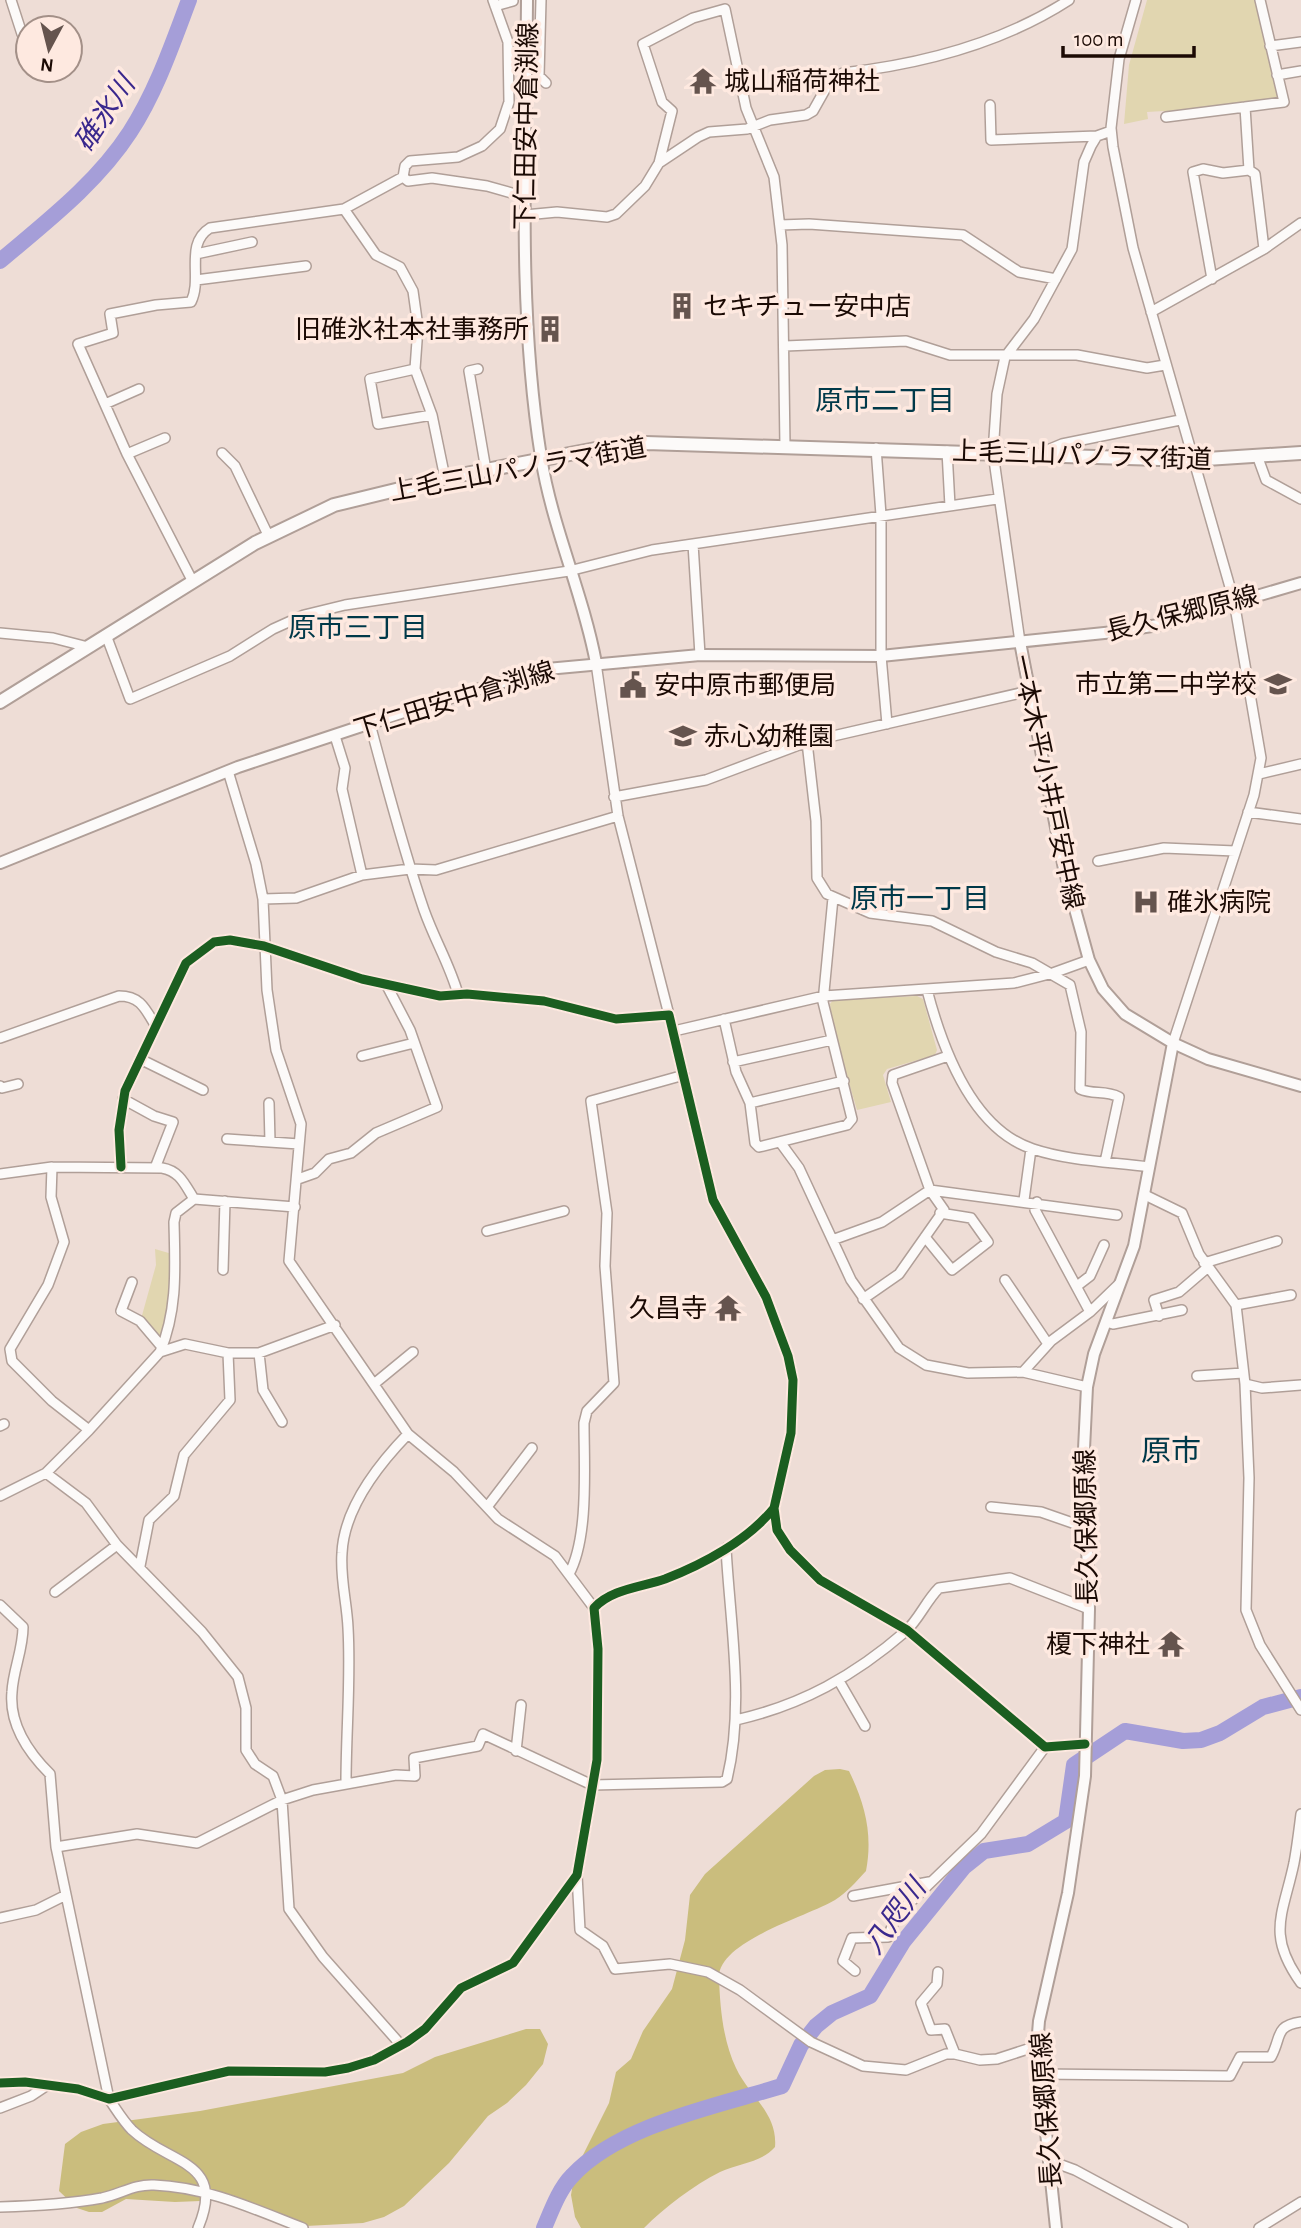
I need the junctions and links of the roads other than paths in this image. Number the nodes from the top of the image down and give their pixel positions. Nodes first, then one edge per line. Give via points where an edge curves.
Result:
1 (527, 0) edge
2 (541, 0) edge
3 (1069, 0) edge
4 (1136, 0) edge
5 (1260, 0) edge
6 (513, 1) edge
7 (494, 3) edge
8 (1301, 42) edge
9 (1270, 46) junction
10 (1301, 71) edge
11 (1277, 75) junction
12 (532, 82) dead end
13 (990, 105) dead end
14 (1245, 107) junction
15 (1166, 117) dead end
16 (754, 126) junction
17 (1111, 131) junction
18 (1097, 136) junction
19 (659, 163) junction
20 (1249, 170) junction
21 (403, 177) junction
22 (526, 197) junction
23 (344, 209) junction
24 (525, 215) junction
25 (780, 225) junction
26 (1300, 227) edge
27 (251, 243) dead end
28 (1265, 249) junction
29 (196, 254) junction
30 (306, 266) dead end
31 (1056, 279) junction
32 (1212, 279) junction
33 (196, 280) junction
34 (1151, 312) junction
35 (418, 324) junction
36 (528, 327) junction
37 (785, 346) junction
38 (1005, 357) junction
39 (1166, 365) junction
40 (415, 369) junction
41 (478, 369) dead end
42 (139, 389) dead end
43 (105, 404) junction
44 (432, 415) junction
45 (1180, 419) junction
46 (165, 438) dead end
47 (785, 446) junction
48 (876, 448) junction
49 (947, 451) junction
50 (222, 453) dead end
51 (993, 453) junction
52 (1301, 453) edge
53 (127, 454) junction
54 (1051, 455) junction
55 (1258, 458) junction
56 (541, 460) junction
57 (1191, 460) junction
58 (486, 470) junction
59 (445, 478) junction
60 (997, 499) junction
61 (1301, 499) edge
62 (950, 506) junction
63 (881, 515) junction
64 (269, 537) junction
65 (693, 544) junction
66 (569, 571) junction
67 (193, 582) junction
68 (1301, 583) edge
69 (1234, 601) junction
70 (0, 633) edge
71 (106, 635) junction
72 (1020, 642) junction
73 (88, 647) junction
74 (700, 654) junction
75 (881, 656) junction
76 (596, 663) junction
77 (1029, 691) junction
78 (0, 702) edge
79 (370, 724) junction
80 (887, 724) junction
81 (335, 736) junction
82 (807, 742) junction
83 (1301, 764) edge
84 (228, 771) junction
85 (1259, 774) junction
86 (614, 797) junction
87 (1248, 812) junction
88 (618, 816) junction
89 (1301, 819) edge
90 (1236, 851) junction
91 (1098, 861) dead end
92 (0, 863) edge
93 (410, 869) junction
94 (362, 875) junction
95 (832, 898) junction
96 (263, 899) junction
97 (264, 946) junction
98 (1089, 960) junction
99 (1054, 974) junction
100 (386, 984) junction
101 (927, 990) junction
102 (458, 994) junction
103 (824, 996) junction
104 (669, 1014) junction
105 (723, 1019) junction
106 (155, 1025) junction
107 (674, 1031) junction
108 (0, 1038) edge
109 (832, 1040) junction
110 (1173, 1042) junction
111 (414, 1043) junction
112 (362, 1056) dead end
113 (948, 1056) junction
114 (139, 1059) junction
115 (733, 1062) junction
116 (684, 1075) junction
117 (844, 1081) junction
118 (18, 1084) dead end
119 (0, 1086) edge
120 (1301, 1086) edge
121 (203, 1090) dead end
122 (123, 1098) junction
123 (269, 1102) dead end
124 (750, 1104) junction
125 (227, 1139) dead end
126 (270, 1142) junction
127 (780, 1142) junction
128 (299, 1144) junction
129 (1031, 1149) junction
130 (1105, 1162) junction
131 (52, 1167) junction
132 (121, 1167) junction
133 (1149, 1167) junction
134 (155, 1168) junction
135 (0, 1174) edge
136 (299, 1179) junction
137 (930, 1190) junction
138 (1144, 1195) junction
139 (194, 1199) junction
140 (1024, 1200) junction
141 (225, 1201) junction
142 (1037, 1202) junction
143 (295, 1207) junction
144 (564, 1211) dead end
145 (940, 1213) junction
146 (1117, 1214) dead end
147 (487, 1231) dead end
148 (925, 1237) junction
149 (835, 1239) junction
150 (1277, 1241) dead end
151 (1104, 1245) dead end
152 (1206, 1265) junction
153 (223, 1270) dead end
154 (1005, 1280) dead end
155 (132, 1282) dead end
156 (1119, 1283) junction
157 (1077, 1286) junction
158 (1291, 1295) dead end
159 (863, 1299) junction
160 (1236, 1305) junction
161 (1182, 1310) dead end
162 (1090, 1312) junction
163 (1159, 1316) junction
164 (1105, 1322) junction
165 (335, 1325) junction
166 (1048, 1344) junction
167 (161, 1350) junction
168 (413, 1352) dead end
169 (228, 1353) junction
170 (259, 1353) junction
171 (1023, 1372) junction
172 (1243, 1373) junction
173 (1197, 1376) dead end
174 (374, 1384) junction
175 (1245, 1384) junction
176 (1301, 1385) edge
177 (1087, 1387) junction
178 (282, 1422) dead end
179 (89, 1430) junction
180 (408, 1434) junction
181 (532, 1448) dead end
182 (46, 1473) junction
183 (0, 1496) edge
184 (486, 1507) junction
185 (991, 1507) dead end
186 (774, 1508) junction
187 (1087, 1528) junction
188 (117, 1545) junction
189 (726, 1548) junction
190 (140, 1566) junction
191 (569, 1574) junction
192 (55, 1592) dead end
193 (0, 1605) edge
194 (594, 1608) junction
195 (1089, 1609) junction
196 (907, 1630) junction
197 (839, 1681) junction
198 (521, 1705) dead end
199 (1301, 1710) edge
200 (736, 1720) junction
201 (865, 1726) dead end
202 (1086, 1744) junction
203 (1045, 1748) junction
204 (516, 1751) junction
205 (346, 1783) junction
206 (592, 1785) junction
207 (282, 1800) junction
208 (1301, 1814) edge
209 (56, 1847) junction
210 (577, 1875) junction
211 (931, 1882) junction
212 (66, 1895) junction
213 (853, 1896) dead end
214 (0, 1918) edge
215 (855, 1971) dead end
216 (938, 1972) dead end
217 (1301, 1983) edge
218 (1301, 2022) edge
219 (401, 2045) junction
220 (1037, 2046) junction
221 (956, 2054) junction
222 (1039, 2074) junction
223 (0, 2083) edge
224 (46, 2086) junction
225 (109, 2099) junction
226 (0, 2108) edge
227 (1048, 2160) junction
228 (207, 2192) junction
229 (1301, 2202) edge
230 (0, 2207) edge
231 (198, 2228) edge
232 (303, 2228) edge
233 (1056, 2228) edge
234 (1183, 2228) edge
235 (1259, 2228) edge

1 - 22 main road, 下仁田安中倉渕線
2 - 12 street via 539,76 545,82
3 - 16 street via 1014,32 922,62 843,73 831,79 813,111
4 - 17 street via 1119,59
5 - 9 street
6 - 7 street
7 - 21 street via 508,42 514,81 500,129 482,146 458,157 415,159 405,166
8 - 9 street
9 - 11 street
10 - 11 street
11 - 14 street via 1284,102
13 - 18 street via 991,140
14 - 15 street
14 - 20 street
16 - 19 street via 709,132
16 - 19 street via 725,9 693,18 643,44 662,102 672,111
16 - 25 street via 774,177
17 - 18 street
17 - 34 street
18 - 31 street via 1084,162 1072,249
19 - 24 street via 645,186 616,214
20 - 28 street via 1255,174
20 - 32 street via 1193,172
21 - 22 street via 487,186
21 - 23 street
22 - 24 main road, 下仁田安中倉渕線
23 - 29 street via 210,228 200,235
23 - 35 street via 376,256 400,267 413,291
24 - 36 main road, 下仁田安中倉渕線
25 - 31 street via 963,235 1019,272
25 - 37 street
26 - 28 street
27 - 29 street
28 - 32 street
29 - 33 street
30 - 33 street
31 - 38 street
32 - 34 street
33 - 43 street via 191,302 110,314 113,333 78,344
34 - 39 street
35 - 36 street via 434,331
35 - 40 street
36 - 56 main road, 下仁田安中倉渕線
37 - 38 street via 906,341 950,355
37 - 47 street
38 - 39 street via 1077,355 1147,368
38 - 51 street
39 - 45 street
40 - 44 street
40 - 44 street via 370,379 378,424
41 - 58 street via 468,371
42 - 43 street
43 - 53 street
44 - 59 street
45 - 54 street via 1062,444 1050,449
45 - 57 street
46 - 53 street
47 - 48 highway, 上毛三山パノラマ街道
47 - 56 highway, 上毛三山パノラマ街道 via 646,443
48 - 49 highway, 上毛三山パノラマ街道
48 - 63 street
49 - 51 highway, 上毛三山パノラマ街道
49 - 62 street
50 - 64 street via 235,466
51 - 54 highway, 上毛三山パノラマ街道
51 - 60 street
52 - 55 highway, 上毛三山パノラマ街道
53 - 67 street
54 - 57 highway, 上毛三山パノラマ街道
55 - 57 highway, 上毛三山パノラマ街道
55 - 61 street via 1266,480
56 - 58 highway, 上毛三山パノラマ街道
56 - 66 main road, 下仁田安中倉渕線
57 - 69 street
58 - 59 highway, 上毛三山パノラマ街道
59 - 64 highway, 上毛三山パノラマ街道 via 334,505
60 - 62 street
60 - 72 street
62 - 63 street
63 - 65 street
63 - 75 street
64 - 67 highway, 上毛三山パノラマ街道
65 - 66 street
65 - 74 street
66 - 71 street via 345,604 304,615 230,656 130,699
66 - 76 main road, 下仁田安中倉渕線
67 - 71 highway, 上毛三山パノラマ街道
68 - 69 main road, 長久保郷原線
69 - 72 main road, 長久保郷原線 via 1157,625
69 - 85 street via 1257,720
70 - 73 street
71 - 73 highway, 上毛三山パノラマ街道
72 - 75 main road, 一本木平小井戸安中線
72 - 77 main road, 一本木平小井戸安中線
73 - 78 highway, 上毛三山パノラマ街道
74 - 75 main road, 一本木平小井戸安中線
74 - 76 main road, 一本木平小井戸安中線
75 - 80 street
76 - 79 main road, 下仁田安中倉渕線 via 536,672
76 - 86 street
77 - 80 street
77 - 98 main road, 一本木平小井戸安中線 via 1064,869
79 - 81 main road, 下仁田安中倉渕線
79 - 93 street
80 - 82 street
81 - 84 main road, 下仁田安中倉渕線
81 - 94 street via 345,768 342,789
82 - 86 street via 706,780
82 - 95 street via 817,878
83 - 85 street
84 - 92 main road, 下仁田安中倉渕線
84 - 96 street
85 - 87 street
86 - 88 street
87 - 89 street
87 - 90 street
88 - 93 street via 436,870
88 - 104 street
90 - 91 street via 1164,848
90 - 110 street
93 - 94 street
93 - 102 street
94 - 96 street via 296,898
95 - 99 street via 870,913 932,922
95 - 103 street
96 - 97 street
97 - 100 street
97 - 106 street via 230,940 214,942 200,951 186,964
97 - 128 street via 276,1050 301,1124
98 - 99 street
98 - 110 main road, 一本木平小井戸安中線 via 1125,1014
99 - 101 street via 1014,983
99 - 130 street via 1070,985 1081,1032 1080,1089 1089,1093 1106,1090 1119,1097
100 - 102 street via 440,996
100 - 111 street
101 - 103 street
101 - 113 street
102 - 104 street via 544,1002 616,1019
103 - 105 street
103 - 109 street
104 - 107 street
105 - 107 street
105 - 115 street
106 - 108 street via 140,1000 119,996
106 - 114 street
107 - 116 street
109 - 115 street
109 - 117 street
110 - 120 main road, 一本木平小井戸安中線 via 1208,1059
110 - 133 main road, 長久保郷原線
111 - 112 street
111 - 136 street via 437,1107 376,1133 351,1153 329,1160
113 - 129 street via 994,1126
113 - 137 street via 893,1075
114 - 121 street
114 - 122 street
115 - 124 street
116 - 186 street via 713,1200 766,1297 793,1380 791,1433
116 - 191 street via 590,1101 607,1213 605,1266 614,1383 587,1411 584,1423 581,1518 576,1560
117 - 124 street
117 - 127 street via 852,1119 847,1125
118 - 119 street
122 - 132 street
122 - 134 street via 173,1122
123 - 126 street
124 - 127 street via 755,1143 759,1147
125 - 126 street
126 - 128 street
127 - 149 street via 799,1168
128 - 136 street
129 - 130 street
129 - 140 street
130 - 133 street
131 - 132 street
131 - 135 street
131 - 179 street via 51,1197 64,1242 48,1285 10,1349 12,1361
132 - 134 street
133 - 138 main road, 長久保郷原線
134 - 139 street via 173,1170
136 - 143 street
137 - 140 street
137 - 145 street via 944,1210
137 - 149 street via 882,1222
138 - 152 street via 1182,1213
138 - 156 main road, 長久保郷原線 via 1134,1246
139 - 141 street
139 - 167 street via 176,1213 174,1222 177,1283
140 - 142 street
141 - 143 street
141 - 153 street
142 - 146 street
142 - 157 street via 1035,1210
143 - 165 street via 289,1261
144 - 147 street
145 - 148 street
145 - 148 street via 971,1218 988,1242 952,1270
148 - 159 street via 899,1274
149 - 159 street
150 - 152 street
151 - 157 street via 1090,1276
152 - 160 street
152 - 163 street via 1179,1292 1154,1300
154 - 166 street
155 - 167 street via 121,1311 140,1321
156 - 162 street
156 - 164 main road, 長久保郷原線
157 - 162 street
158 - 160 street
159 - 171 street via 899,1348 915,1360 968,1373
160 - 172 street
161 - 163 street
162 - 166 street
163 - 164 street
164 - 177 main road, 長久保郷原線
165 - 170 street
165 - 174 street
166 - 171 street
167 - 169 street via 185,1344
167 - 179 street
168 - 174 street
169 - 170 street
169 - 190 street via 230,1400 184,1455 174,1496 149,1520
170 - 178 street via 263,1390
171 - 177 street
172 - 173 street
172 - 175 street
174 - 180 street
175 - 176 street via 1262,1388
175 - 199 street via 1249,1478 1246,1610 1260,1645
177 - 187 main road, 長久保郷原線
179 - 182 street
180 - 184 street via 454,1472
180 - 205 street via 378,1465 343,1543 348,1628
181 - 184 street
182 - 183 street
182 - 188 street via 86,1503
184 - 191 street via 541,1544
185 - 187 street via 1041,1512
186 - 189 street via 752,1531
186 - 196 street via 777,1530 820,1580
187 - 195 main road, 長久保郷原線
188 - 190 street
188 - 192 street
189 - 194 street via 667,1578 608,1597
189 - 200 street
190 - 207 street via 238,1677 246,1708 246,1750 255,1764 273,1776
191 - 194 street
193 - 209 street via 23,1627 13,1713 28,1753 50,1774
194 - 206 street via 597,1760
195 - 196 street via 1010,1578 954,1584 930,1596
195 - 202 main road, 長久保郷原線
196 - 197 street
196 - 203 street
197 - 200 street via 779,1710
197 - 201 street
198 - 204 street
200 - 206 street via 727,1779 722,1782
202 - 203 street
202 - 220 main road, 長久保郷原線 via 1068,1893
203 - 211 street via 981,1834
204 - 205 street via 483,1734 478,1746 414,1758 415,1776
204 - 206 street
205 - 207 street
206 - 210 street
207 - 209 street via 197,1843 137,1833
207 - 219 street via 289,1909 316,1949
208 - 217 street via 1279,1917 1279,1938
209 - 212 street
210 - 219 street via 513,1962 461,1988 425,2029
210 - 221 street via 580,1930 603,1945 615,1969 670,1964 708,1972 850,2063 906,2070
211 - 213 street
211 - 215 street via 896,1916 888,1937 852,1938 842,1961
212 - 214 street via 36,1910
212 - 225 street
216 - 221 street via 937,1984 921,2003 931,2030 945,2029
218 - 222 street via 1280,2031 1271,2057 1240,2057 1230,2076
219 - 225 street via 348,2068 229,2071
220 - 221 street via 997,2060
220 - 222 main road, 長久保郷原線
222 - 227 main road, 長久保郷原線
223 - 224 street
224 - 225 street via 78,2089
224 - 226 street
225 - 228 street via 134,2131 203,2178
227 - 233 main road, 長久保郷原線
227 - 234 street
228 - 230 street via 132,2186 119,2194 80,2202
228 - 231 street
228 - 232 street
229 - 235 street

